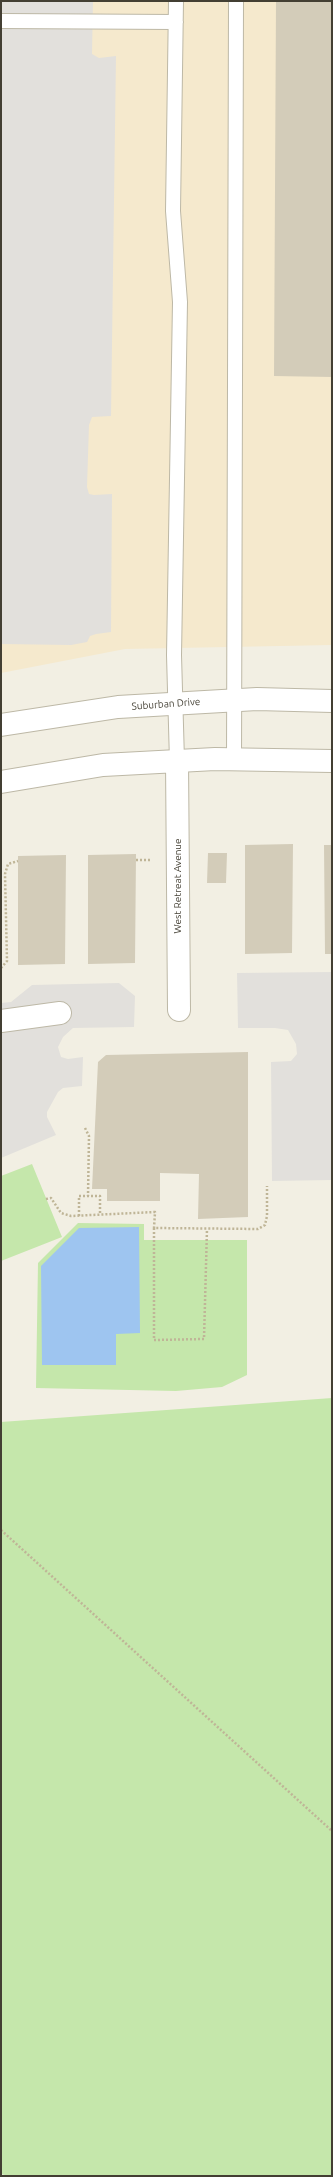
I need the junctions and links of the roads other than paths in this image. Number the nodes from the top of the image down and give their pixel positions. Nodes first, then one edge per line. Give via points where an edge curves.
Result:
1 (176, 1) edge
2 (236, 1) edge
3 (1, 21) edge
4 (176, 22) junction
5 (234, 700) junction
6 (332, 701) edge
7 (174, 704) junction
8 (1, 725) edge
9 (234, 759) junction
10 (177, 761) junction
11 (332, 761) edge
12 (1, 782) edge
13 (179, 1010) dead end
14 (60, 1013) dead end
15 (1, 1021) edge

1 - 4 lane
2 - 5 lane
3 - 4 lane
4 - 7 lane via 173,211 180,302
5 - 6 street, Suburban Drive
5 - 7 street, Suburban Drive
5 - 9 lane
7 - 8 street, Suburban Drive via 118,707
7 - 10 lane
9 - 10 street
9 - 11 street
10 - 12 street via 103,765
10 - 13 street, West Retreat Avenue
14 - 15 street

